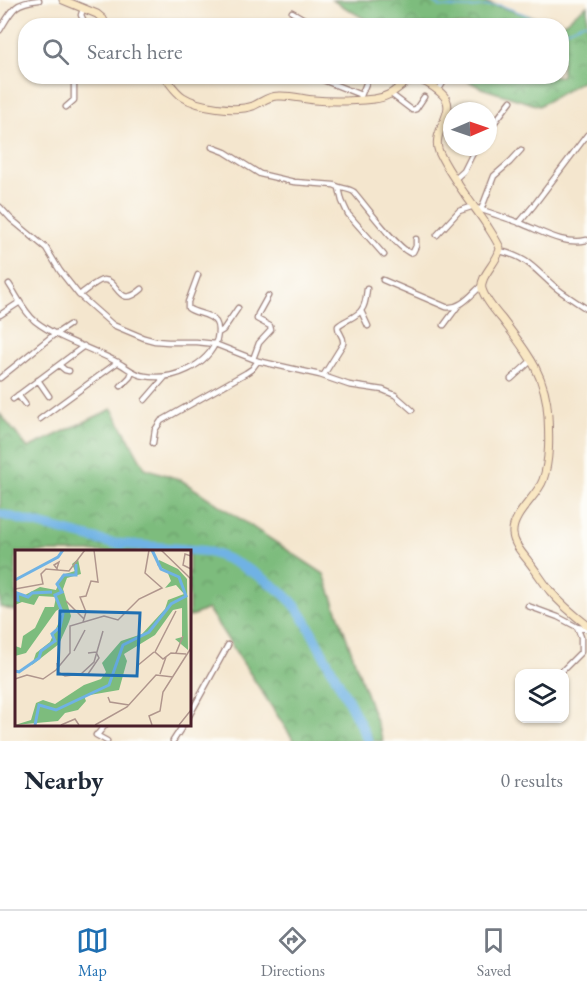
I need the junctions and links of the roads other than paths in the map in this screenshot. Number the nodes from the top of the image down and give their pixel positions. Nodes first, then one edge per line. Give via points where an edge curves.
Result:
1 (39, 0) edge
2 (63, 0) edge
3 (18, 2) edge
4 (83, 9) junction
5 (292, 12) dead end
6 (82, 18) edge
7 (102, 18) edge
8 (302, 18) edge
9 (0, 30) edge
10 (75, 84) edge
11 (171, 84) edge
12 (331, 84) edge
13 (366, 84) edge
14 (403, 84) edge
15 (426, 84) edge
16 (442, 84) edge
17 (438, 91) junction
18 (391, 94) junction
19 (360, 97) junction
20 (424, 97) dead end
21 (511, 101) dead end
22 (66, 108) dead end
23 (497, 119) edge
24 (587, 135) edge
25 (212, 147) dead end
26 (521, 150) dead end
27 (472, 156) edge
28 (455, 179) junction
29 (339, 188) junction
30 (0, 207) edge
31 (477, 208) junction
32 (519, 223) junction
33 (437, 235) dead end
34 (416, 239) dead end
35 (587, 240) edge
36 (500, 251) junction
37 (384, 255) dead end
38 (198, 275) dead end
39 (383, 280) dead end
40 (9, 284) dead end
41 (482, 285) junction
42 (142, 289) dead end
43 (368, 289) dead end
44 (79, 295) junction
45 (268, 296) dead end
46 (20, 302) junction
47 (458, 306) junction
48 (238, 308) dead end
49 (587, 309) edge
50 (361, 311) junction
51 (0, 315) edge
52 (69, 325) dead end
53 (444, 325) dead end
54 (368, 326) dead end
55 (56, 333) junction
56 (218, 333) junction
57 (215, 344) junction
58 (84, 346) junction
59 (255, 360) junction
60 (532, 360) junction
61 (118, 363) junction
62 (58, 364) junction
63 (69, 371) dead end
64 (132, 372) junction
65 (323, 376) junction
66 (165, 377) junction
67 (0, 378) edge
68 (511, 379) dead end
69 (38, 380) junction
70 (121, 386) dead end
71 (18, 395) junction
72 (49, 396) dead end
73 (13, 399) dead end
74 (145, 400) dead end
75 (24, 404) dead end
76 (412, 410) dead end
77 (40, 419) dead end
78 (153, 443) dead end
79 (528, 606) dead end
80 (577, 627) junction
81 (587, 627) edge
82 (228, 645) dead end
83 (564, 669) edge
84 (190, 714) edge
85 (104, 726) edge
86 (182, 726) edge
87 (107, 741) edge
88 (172, 741) edge

1 - 3 street
2 - 4 street
3 - 9 street
4 - 6 street
4 - 7 street
5 - 8 street
10 - 22 street via 77,101
11 - 19 street via 190,101 221,107 247,107 280,96 320,100
12 - 19 street
13 - 19 street
14 - 18 street
15 - 17 street
16 - 17 street
17 - 28 street via 448,105 438,147
18 - 19 street via 375,99
18 - 20 street via 412,110
21 - 23 street
24 - 32 street
25 - 29 street via 260,174
26 - 31 street via 494,176
27 - 28 street
28 - 31 street
29 - 34 street via 354,192 405,250 415,250
29 - 37 street via 348,214
30 - 44 street via 46,248
31 - 32 street
31 - 33 street via 459,211
31 - 36 street
32 - 35 street via 569,242
36 - 41 street
36 - 49 street via 528,262
38 - 56 street via 188,308 214,320
39 - 47 street via 446,307
40 - 46 street
41 - 47 street
41 - 60 street via 495,311
42 - 44 street via 127,297 102,280
43 - 50 street
44 - 57 street via 113,325 144,338
45 - 59 street via 257,319 271,330 259,343
46 - 51 street
46 - 55 street via 30,316
47 - 53 street
48 - 56 street
50 - 54 street
50 - 65 street via 338,326 344,344
52 - 55 street
55 - 58 street
55 - 67 street
56 - 57 street
57 - 59 street
57 - 66 street via 201,361
58 - 61 street
58 - 62 street
59 - 65 street
59 - 78 street via 246,373 161,421
60 - 68 street
60 - 81 street via 542,382 548,413 546,468 540,488 517,519 513,534 551,592
61 - 64 street
61 - 77 street
62 - 63 street
62 - 69 street
64 - 66 street
64 - 70 street
65 - 76 street via 390,392
66 - 74 street
69 - 71 street
69 - 72 street
71 - 73 street
71 - 75 street
79 - 80 street
80 - 81 street
80 - 83 street via 581,652
82 - 84 street
85 - 87 street via 96,735
86 - 88 street

